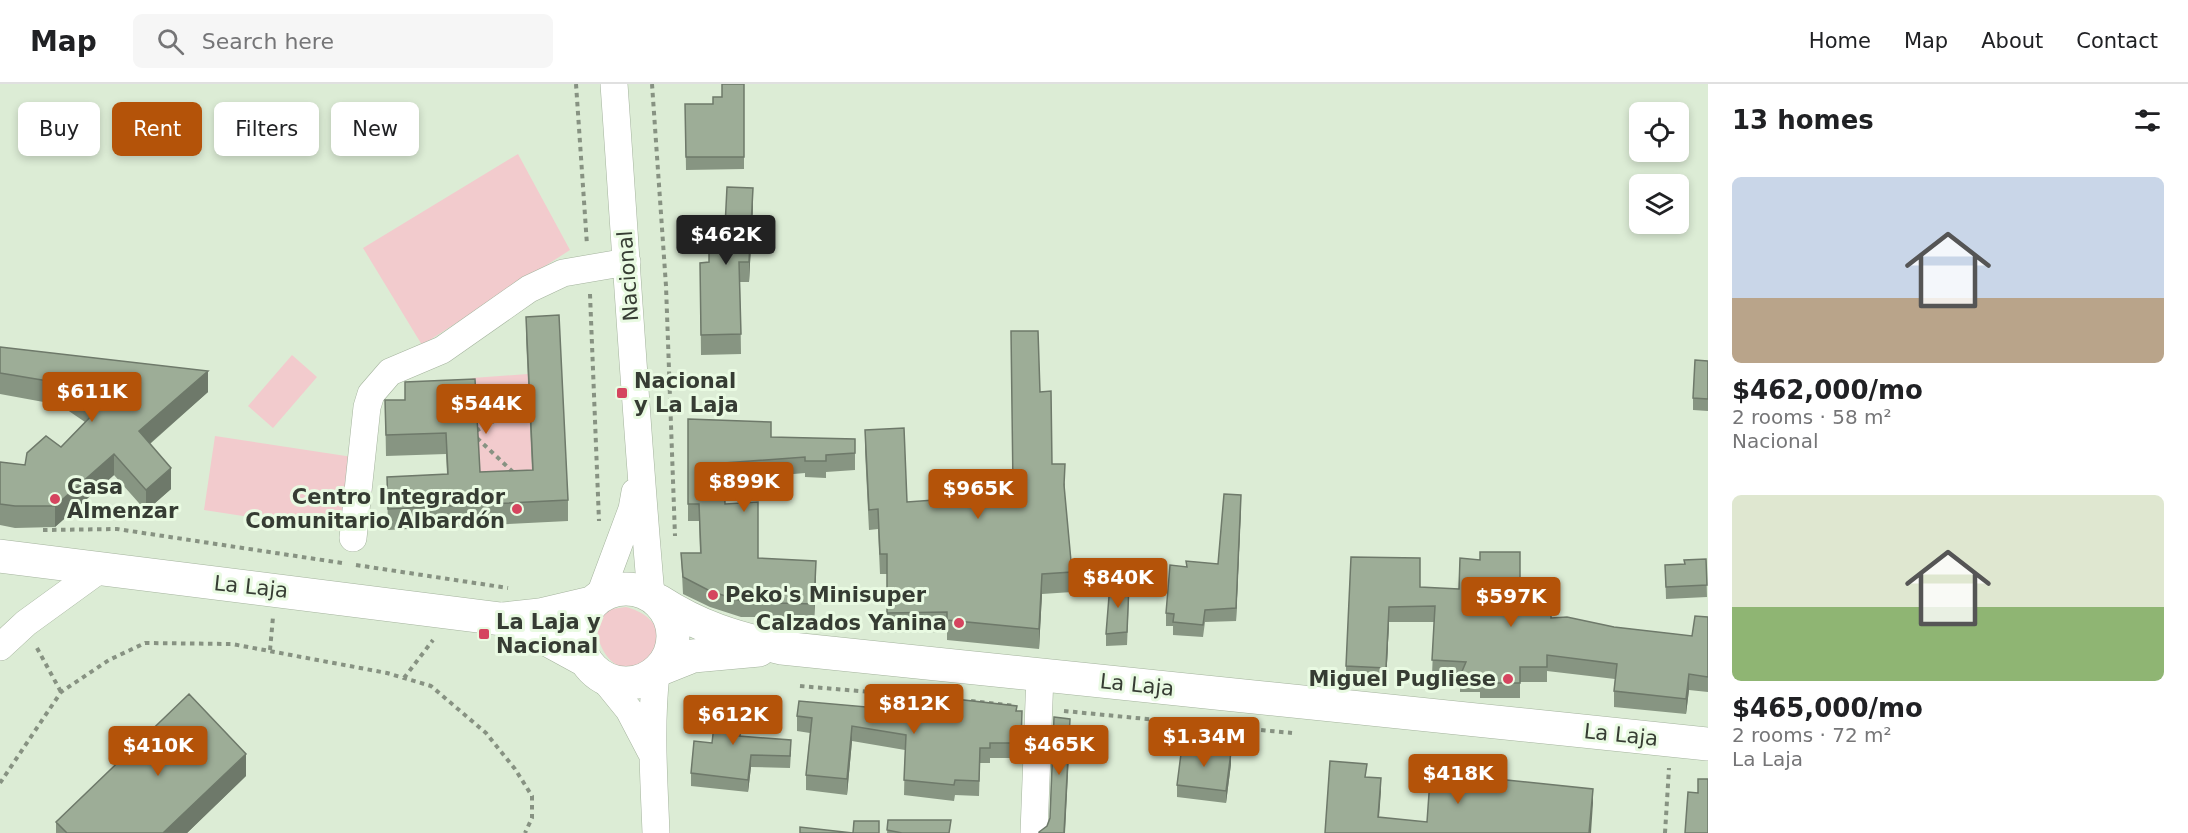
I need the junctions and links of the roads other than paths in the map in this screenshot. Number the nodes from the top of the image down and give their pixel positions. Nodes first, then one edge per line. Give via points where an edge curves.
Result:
1 (614, 84) edge
2 (627, 262) junction
3 (639, 467) junction
4 (352, 538) dead end
5 (0, 556) edge
6 (99, 570) junction
7 (655, 598) junction
8 (596, 599) junction
9 (501, 619) junction
10 (0, 647) edge
11 (782, 648) junction
12 (593, 669) junction
13 (659, 671) junction
14 (1040, 675) junction
15 (1708, 744) edge
16 (653, 756) junction
17 (656, 833) edge
18 (1034, 833) edge

1 - 2 street, Nacional
2 - 3 street, Nacional
2 - 4 street via 563,273 529,289 442,350 390,372 379,383 367,407
3 - 7 street, Nacional
3 - 8 street, Nacional via 632,509
5 - 6 main road, La Laja
6 - 9 main road, La Laja
6 - 10 street
7 - 8 main road via 626,588
7 - 11 main road, La Laja via 692,621 722,633
7 - 13 main road via 672,621 673,646
8 - 9 main road, La Laja via 540,615
8 - 12 main road via 581,620 578,639
9 - 12 main road, La Laja via 528,629
11 - 13 main road, La Laja via 693,656
11 - 14 main road, La Laja
12 - 13 main road via 621,684 639,683
12 - 16 street via 629,710
13 - 16 street via 653,701
14 - 15 main road, La Laja
14 - 18 street
16 - 17 street

